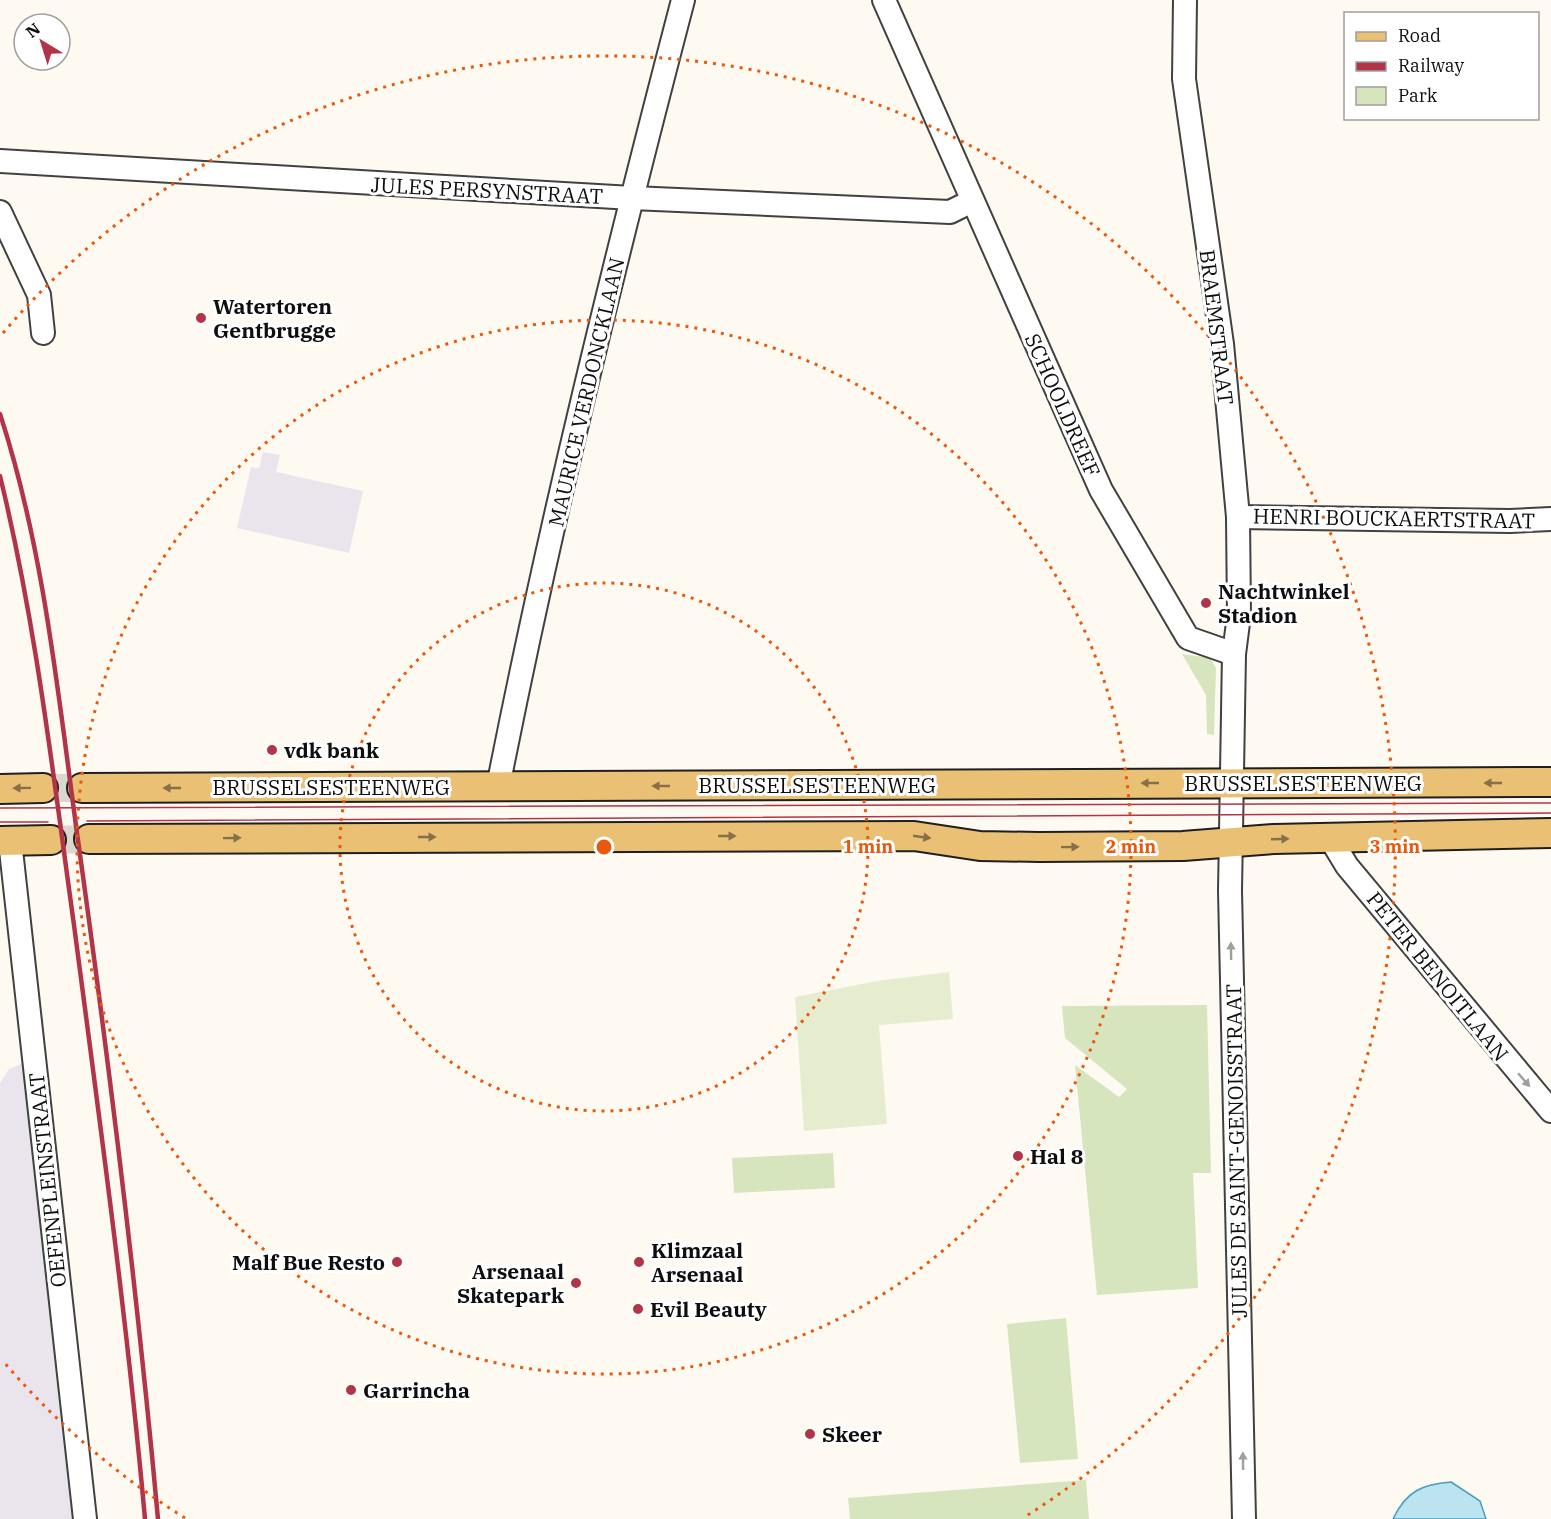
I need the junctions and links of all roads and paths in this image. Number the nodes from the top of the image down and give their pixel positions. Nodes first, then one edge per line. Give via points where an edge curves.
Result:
1 (683, 0) edge
2 (884, 0) edge
3 (1185, 0) edge
4 (0, 161) edge
5 (632, 198) junction
6 (972, 201) junction
7 (0, 212) edge
8 (43, 333) dead end
9 (1238, 517) junction
10 (1551, 519) edge
11 (1233, 654) junction
12 (1551, 782) edge
13 (1230, 783) junction
14 (498, 787) junction
15 (43, 788) tunnel mouth
16 (82, 788) tunnel mouth
17 (0, 789) edge
18 (1551, 833) edge
19 (1330, 838) junction
20 (51, 840) tunnel mouth
21 (90, 840) tunnel mouth
22 (5, 841) edge
23 (1230, 844) junction
24 (1551, 1111) edge
25 (85, 1519) edge
26 (1244, 1519) edge

1 - 5 street, MAURICE VERDONCKLAAN
2 - 6 street, SCHOOLDREEF
3 - 9 street, BRAEMSTRAAT via 1184,80 1222,344
4 - 5 street, JULES PERSYNSTRAAT
5 - 6 street, JULES PERSYNSTRAAT via 950,212
5 - 14 street, MAURICE VERDONCKLAAN
6 - 11 street, SCHOOLDREEF via 1101,490 1188,638
7 - 8 street via 39,295
9 - 10 street, HENRI BOUCKAERTSTRAAT
9 - 11 street, BRAEMSTRAAT via 1239,615
11 - 13 street
12 -> 13 main road, BRUSSELSESTEENWEG
13 -> 14 main road, BRUSSELSESTEENWEG
13 - 23 street, JULES DE SAINT-GENOISSTRAAT
14 -> 16 main road, BRUSSELSESTEENWEG
15 -> 17 main road
18 - 19 main road
23 -> 19 main road
19 -> 24 street, PETER BENOITLAAN via 1347,866
20 - 22 main road
21 -> 23 main road via 914,836 980,846
22 - 25 street, OEFENPLEINSTRAAT
26 -> 23 street, JULES DE SAINT-GENOISSTRAAT

